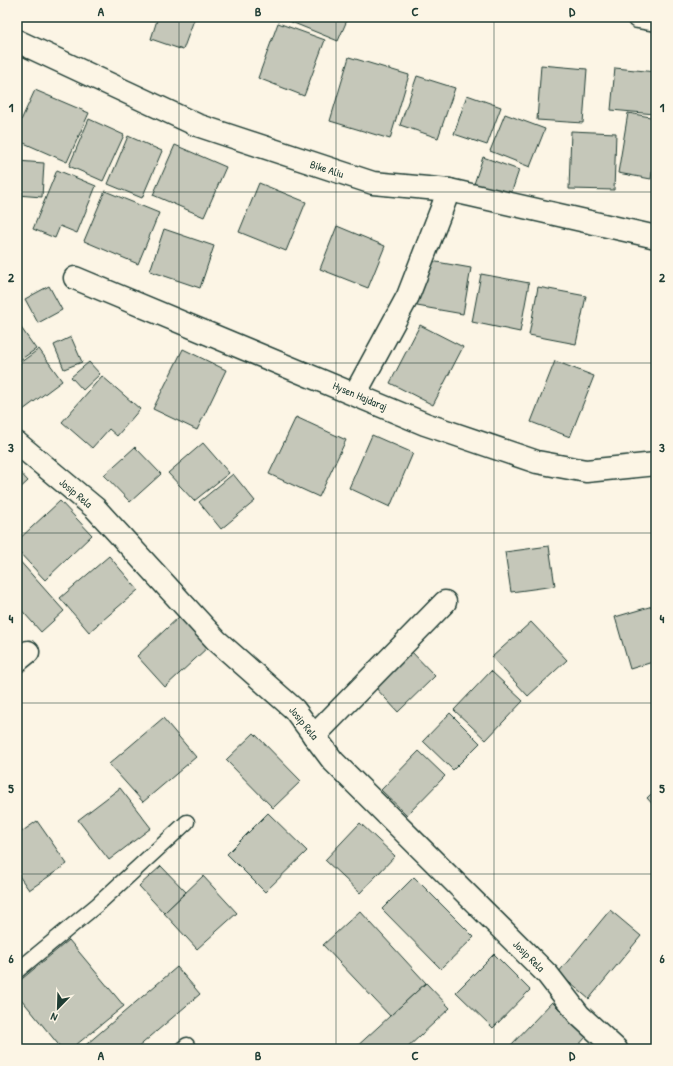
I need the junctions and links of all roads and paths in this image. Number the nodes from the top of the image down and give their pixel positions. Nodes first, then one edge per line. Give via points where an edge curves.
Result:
1 (638, 17) edge
2 (656, 20) edge
3 (17, 41) edge
4 (449, 190) junction
5 (656, 237) edge
6 (75, 278) dead end
7 (355, 394) junction
8 (17, 443) edge
9 (656, 464) edge
10 (445, 602) dead end
11 (314, 736) junction
12 (187, 822) dead end
13 (17, 971) edge
14 (616, 1049) edge

1 - 2 street
3 - 4 street, Bike Aliu via 204,127 373,183
4 - 5 street, Bike Aliu
4 - 7 street via 408,296
6 - 7 street, Hysen Hajdaraj
7 - 9 street, Hysen Hajdaraj via 425,424 538,462 586,471
8 - 11 street, Josip Rela via 95,508 216,640 294,709
10 - 11 street
11 - 14 street, Josip Rela via 333,761 548,975 579,1015
12 - 13 lane via 97,905

